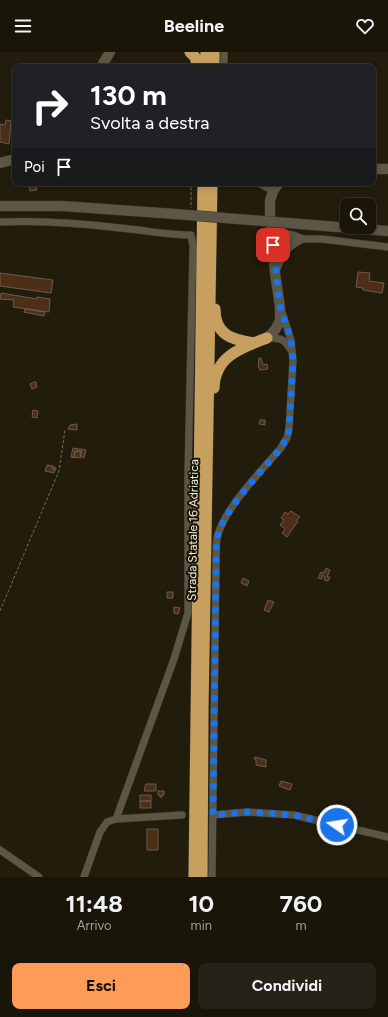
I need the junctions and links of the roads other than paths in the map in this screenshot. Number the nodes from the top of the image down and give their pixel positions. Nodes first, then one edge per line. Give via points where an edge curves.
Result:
1 (100, 52) edge
2 (110, 52) edge
3 (190, 52) edge
4 (206, 52) edge
5 (214, 52) edge
6 (224, 52) edge
7 (100, 64) edge
8 (102, 64) edge
9 (197, 64) edge
10 (206, 64) edge
11 (214, 64) edge
12 (224, 64) edge
13 (12, 160) edge
14 (0, 163) edge
15 (388, 168) edge
16 (376, 169) edge
17 (203, 186) edge
18 (212, 186) edge
19 (276, 187) edge
20 (0, 206) edge
21 (0, 222) edge
22 (388, 230) edge
23 (272, 231) junction
24 (211, 239) junction
25 (300, 240) junction
26 (388, 246) edge
27 (275, 273) junction
28 (280, 307) junction
29 (267, 338) junction
30 (254, 343) junction
31 (291, 351) junction
32 (207, 454) junction
33 (182, 815) dead end
34 (213, 815) junction
35 (116, 819) junction
36 (388, 837) edge
37 (0, 850) edge
38 (30, 874) edge
39 (39, 877) edge
40 (84, 877) edge
41 (194, 877) edge
42 (202, 877) edge
43 (212, 877) edge

1 - 7 main road
2 - 8 main road
3 - 9 highway
4 - 10 highway
5 - 11 highway
6 - 12 street
13 - 14 main road
15 - 16 main road
17 - 41 highway, Strada Statale 16 Adriatica
18 - 24 highway, Strada Statale 16 Adriatica
19 - 23 main road via 270,207
20 - 22 main road, bridge via 62,206
21 - 35 street via 52,221 191,235 193,246 188,613
23 - 25 street via 293,235
23 - 27 main road
24 - 30 highway via 216,263 215,312 218,326 230,338
24 - 32 highway, Strada Statale 16 Adriatica
25 - 26 street via 322,239
25 - 27 street via 288,248
27 - 28 main road
28 - 29 main road via 280,321
28 - 31 street via 291,340
29 - 30 highway
29 - 31 street via 281,338
30 - 32 highway via 230,354 218,369 214,381 214,424
31 - 34 street via 293,376 287,438 230,509 217,538
32 - 42 highway, Strada Statale 16 Adriatica
33 - 35 street
34 - 36 street via 247,812 294,815
34 - 43 street
35 - 40 street via 106,822 100,832
37 - 38 street
38 - 39 street

